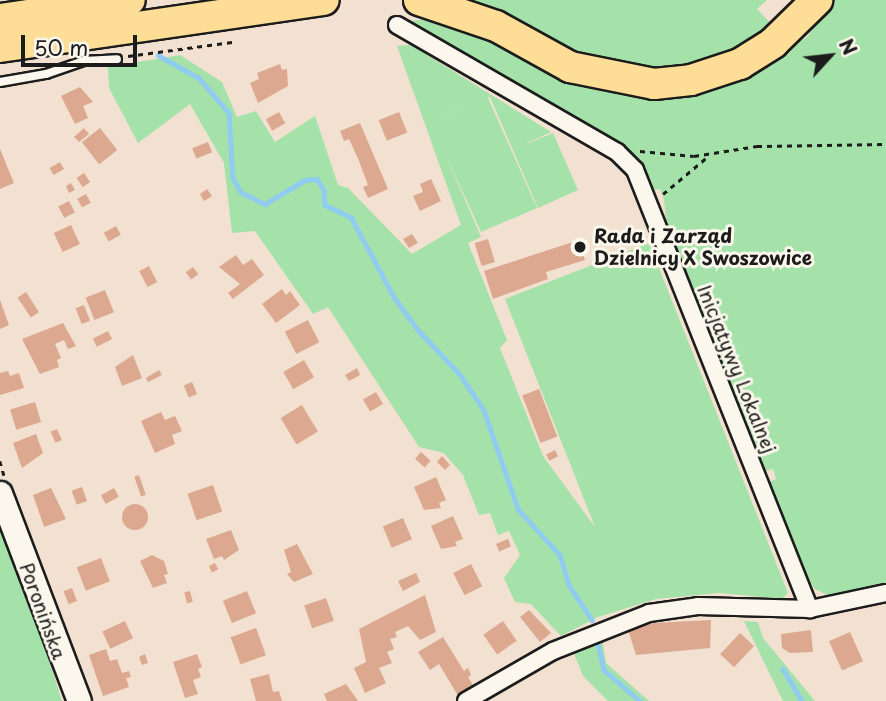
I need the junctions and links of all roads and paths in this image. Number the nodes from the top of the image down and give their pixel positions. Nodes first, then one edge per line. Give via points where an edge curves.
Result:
1 (130, 0) edge
2 (324, 0) edge
3 (419, 0) edge
4 (808, 10) edge
5 (0, 19) edge
6 (397, 25) dead end
7 (232, 42) dead end
8 (0, 47) edge
9 (117, 59) joint
10 (0, 82) edge
11 (886, 144) edge
12 (708, 156) junction
13 (624, 158) junction
14 (650, 206) junction
15 (0, 493) edge
16 (886, 593) edge
17 (810, 609) junction
18 (75, 697) edge
19 (466, 701) edge

1 - 5 highway
2 - 8 highway
3 - 4 highway via 496,26 570,68 654,84 691,80 740,64
6 - 13 street, Inicjatywy Lokalnej via 430,40
7 - 9 path
9 - 10 lane via 83,61 46,75
11 - 12 path via 757,146
12 - 13 path via 641,151
12 - 14 path
13 - 14 street, Inicjatywy Lokalnej via 635,170
14 - 17 street, Inicjatywy Lokalnej
15 - 18 street, Poronińska
16 - 17 street
17 - 19 street via 698,606 649,613 576,640

